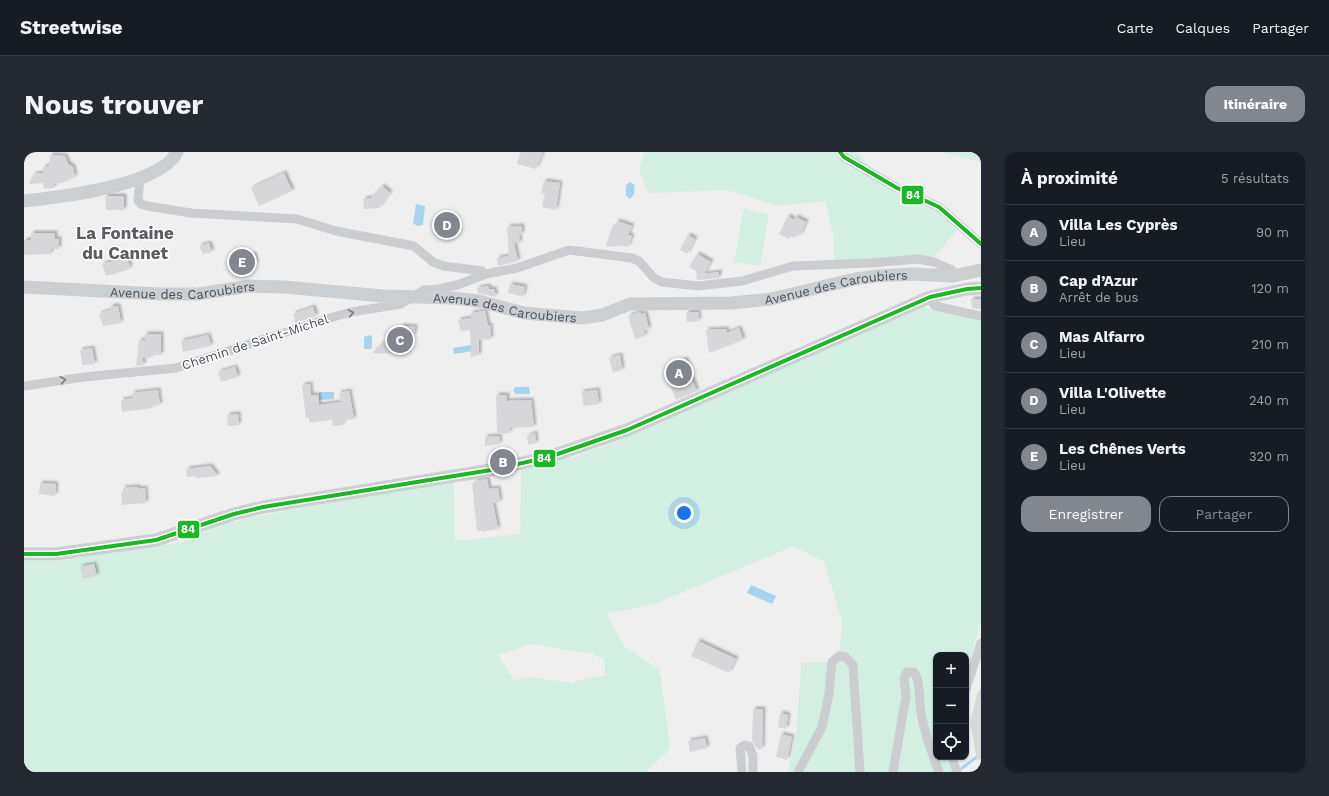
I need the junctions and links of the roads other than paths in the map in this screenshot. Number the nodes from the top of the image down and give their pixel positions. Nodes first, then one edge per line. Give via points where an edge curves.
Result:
1 (177, 152) edge
2 (840, 152) edge
3 (140, 179) junction
4 (24, 201) edge
5 (981, 244) edge
6 (981, 270) edge
7 (486, 274) junction
8 (953, 276) junction
9 (24, 287) edge
10 (981, 288) edge
11 (413, 297) junction
12 (930, 297) junction
13 (981, 316) edge
14 (24, 386) edge
15 (24, 554) edge
16 (981, 643) edge
17 (966, 688) edge
18 (953, 760) edge
19 (742, 772) edge
20 (753, 772) edge
21 (798, 772) edge
22 (860, 772) edge
23 (893, 772) edge
24 (939, 772) edge
25 (956, 772) edge

1 - 3 street via 168,164
2 - 5 street via 844,157 897,188 939,207
3 - 4 street via 81,193
3 - 7 street via 138,200 147,206 191,213 297,219 336,231 414,246 433,262 482,271
6 - 8 street, Avenue des Caroubiers
7 - 8 street, Chemin de Saint-Michel via 517,268 569,250 632,258 639,261 654,278 662,282 698,286 742,281 792,266 918,259 945,266 952,270
7 - 11 street, Chemin de Saint-Michel via 457,285 424,290
8 - 11 street, Avenue des Caroubiers via 877,276 771,299 731,303 630,304 602,315 582,318 524,312 479,301
9 - 11 street, Avenue des Caroubiers via 198,294 250,286 284,286
10 - 12 street
14 -> 11 street, Chemin de Saint-Michel via 176,368 326,319 401,304
12 - 13 street via 935,306
12 - 15 street via 627,430 549,457 491,470 263,507 156,540 56,554
16 - 17 street
18 - 25 street
19 - 20 street via 740,748 745,745 750,746 753,756
21 - 22 street via 822,727 832,662 840,656 845,657 853,665
23 - 24 street via 906,696 904,678 907,672 914,672 918,677 923,723

